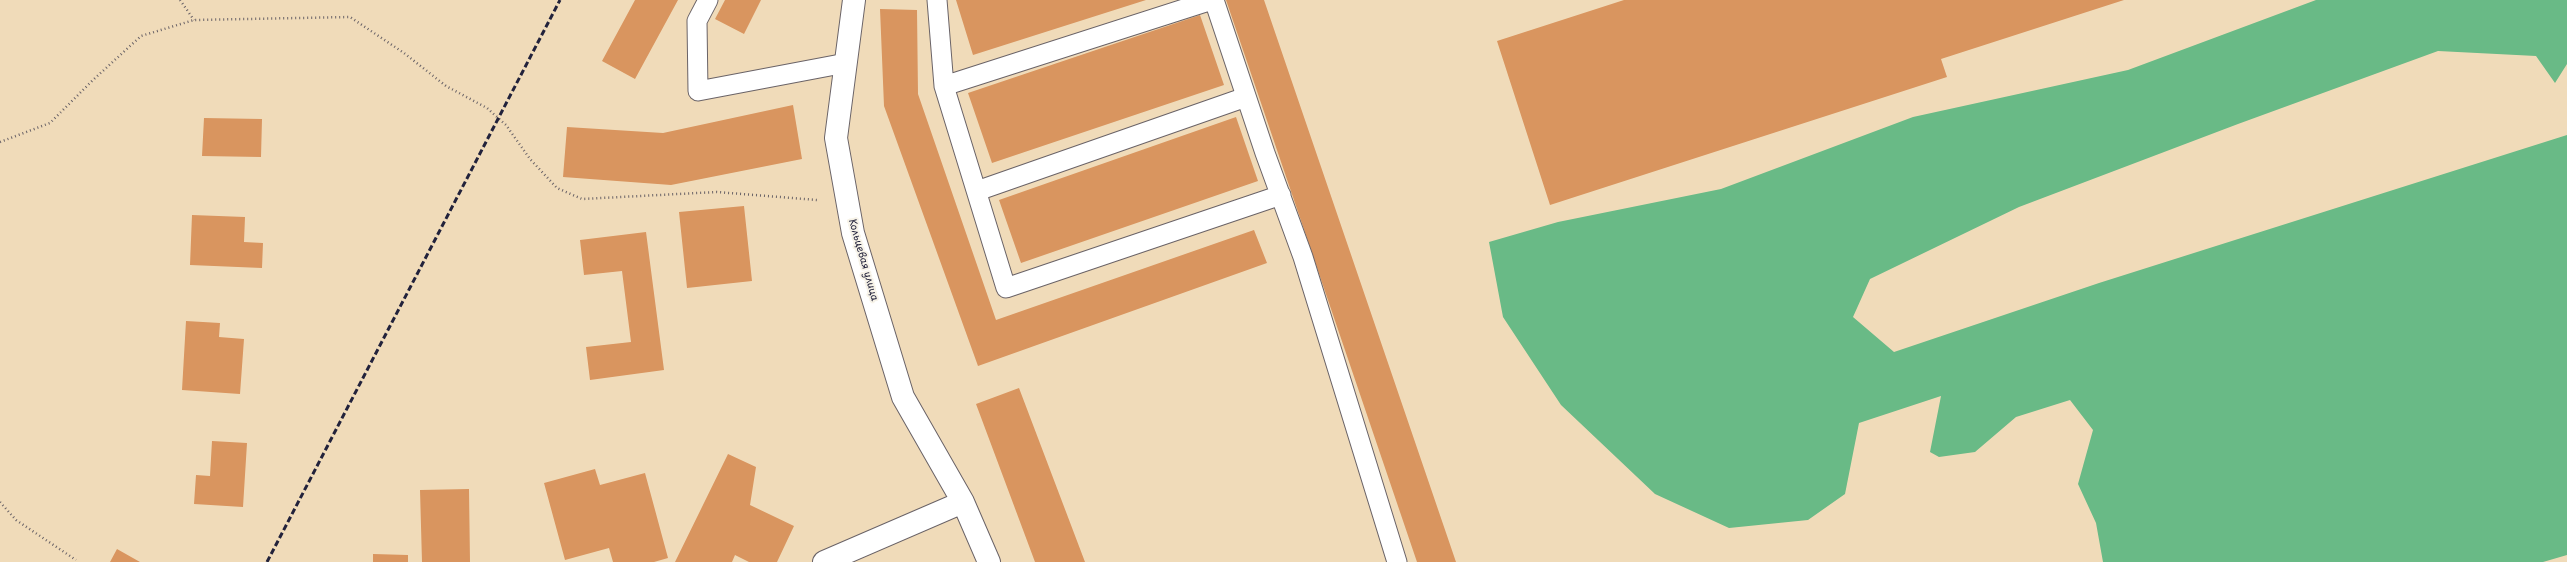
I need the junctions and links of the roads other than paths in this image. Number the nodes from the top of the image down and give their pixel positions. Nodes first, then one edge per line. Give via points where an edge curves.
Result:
1 (708, 0) edge
2 (854, 0) edge
3 (937, 0) edge
4 (1213, 0) edge
5 (846, 64) junction
6 (944, 86) junction
7 (1246, 97) junction
8 (977, 191) junction
9 (1280, 195) junction
10 (963, 502) junction
11 (824, 562) edge
12 (989, 562) edge
13 (1397, 562) edge

1 - 5 lane via 697,21 698,91
2 - 5 street, Кольцевая улица
3 - 6 lane
4 - 6 lane
4 - 7 lane
5 - 10 street, Кольцевая улица via 836,138 853,233 903,397
6 - 8 lane
7 - 8 lane
7 - 9 lane
8 - 9 lane via 1006,288
9 - 13 lane via 1303,257
10 - 11 street
10 - 12 street, Кольцевая улица

